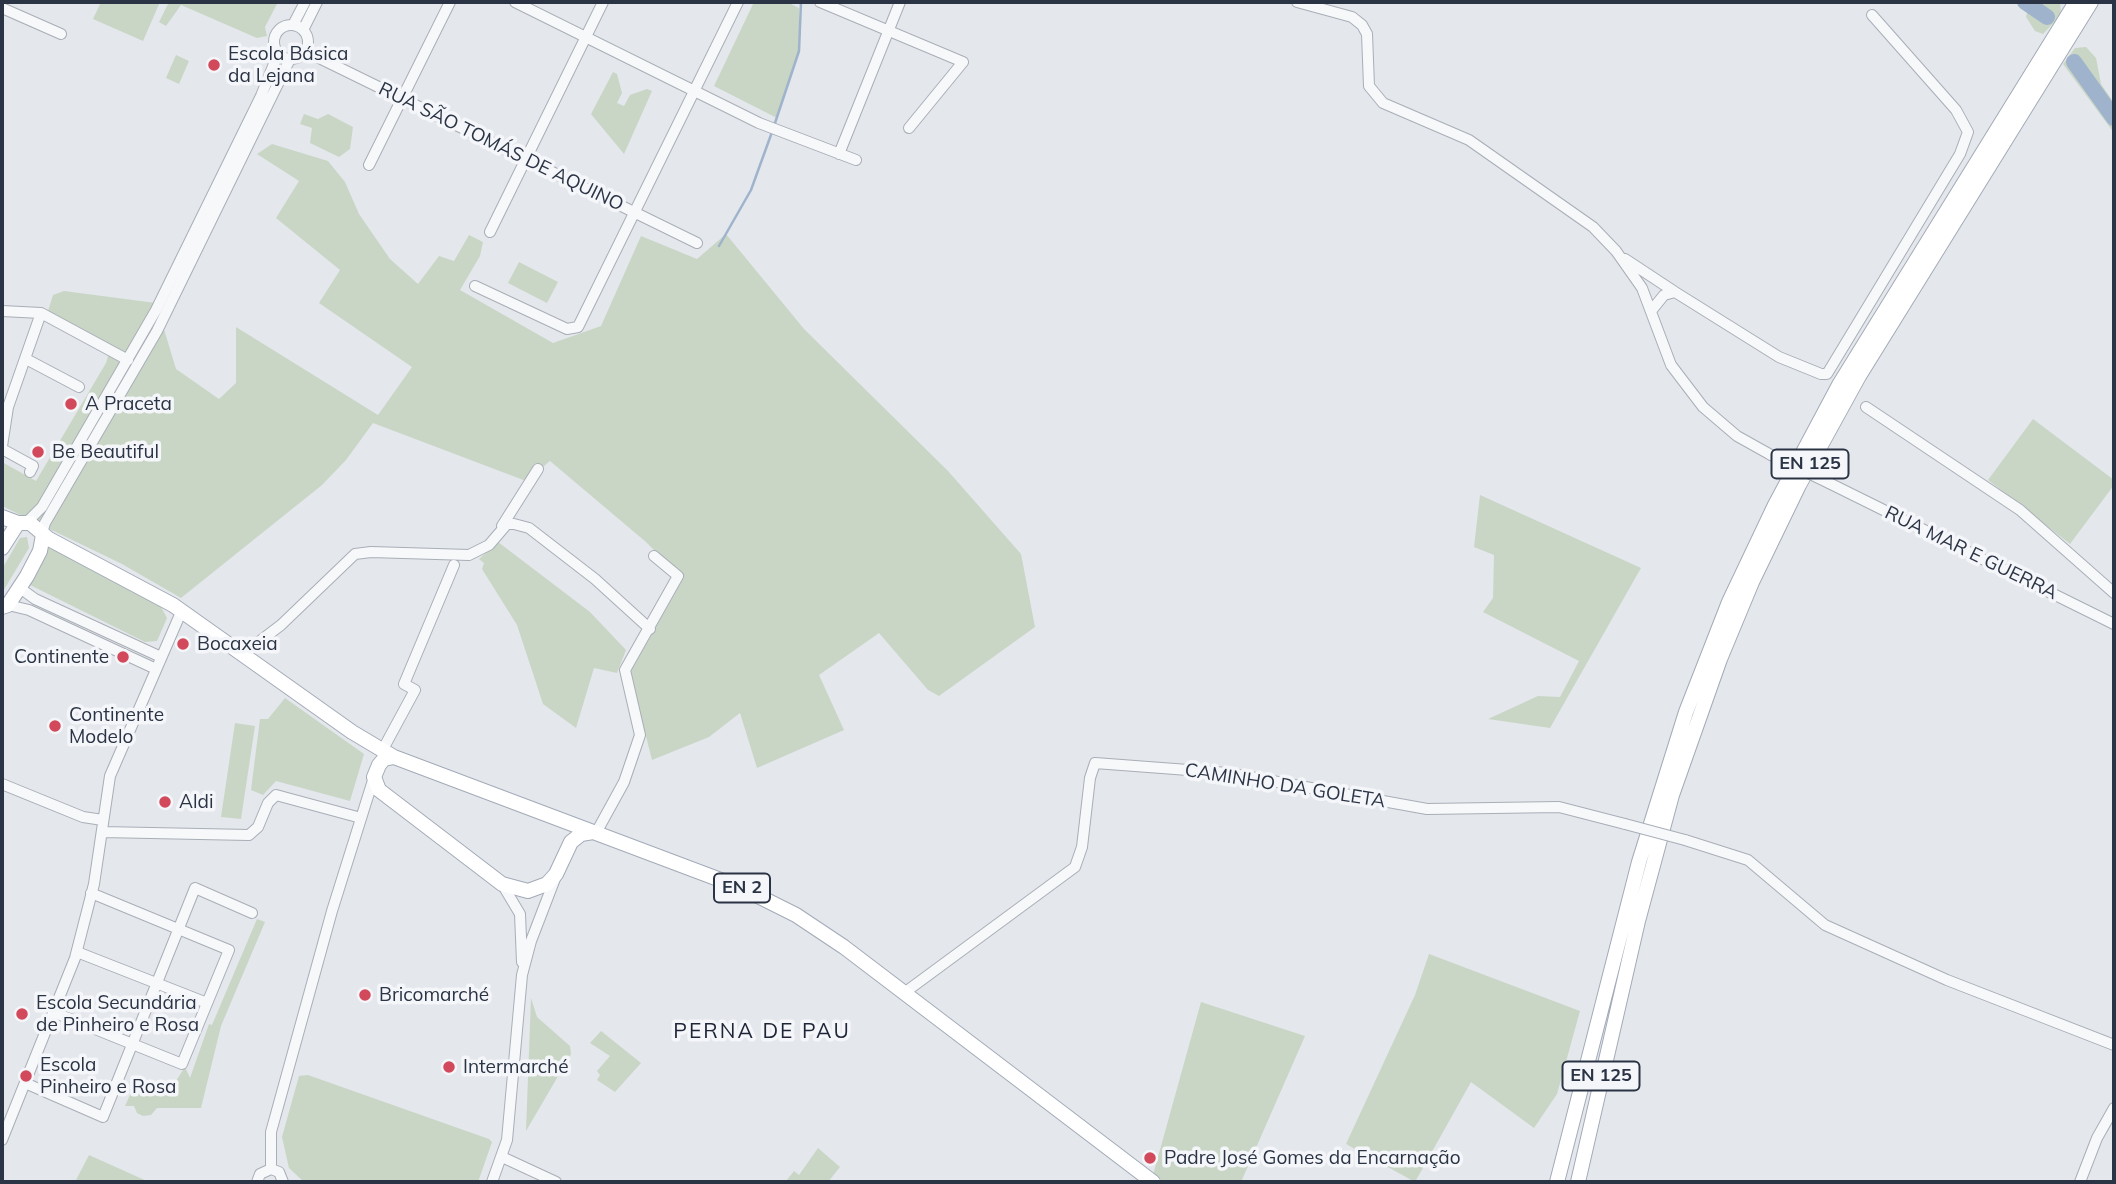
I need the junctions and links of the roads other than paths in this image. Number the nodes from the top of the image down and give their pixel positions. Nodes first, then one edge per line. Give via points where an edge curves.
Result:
1 (304, 2) edge
2 (317, 2) edge
3 (450, 2) edge
4 (515, 2) edge
5 (603, 2) edge
6 (738, 2) edge
7 (820, 2) edge
8 (900, 2) edge
9 (1297, 2) edge
10 (2076, 2) edge
11 (2091, 2) edge
12 (2, 8) edge
13 (1871, 15) dead end
14 (298, 28) junction
15 (889, 30) junction
16 (61, 34) dead end
17 (586, 37) junction
18 (305, 51) junction
19 (278, 54) junction
20 (290, 59) junction
21 (694, 91) junction
22 (402, 98) junction
23 (909, 128) dead end
24 (839, 154) junction
25 (526, 159) junction
26 (856, 160) dead end
27 (369, 165) dead end
28 (635, 213) junction
29 (490, 232) dead end
30 (697, 243) dead end
31 (1619, 256) junction
32 (475, 286) dead end
33 (1675, 292) junction
34 (2, 311) edge
35 (1651, 311) junction
36 (41, 313) junction
37 (26, 359) junction
38 (128, 360) junction
39 (79, 387) dead end
40 (1866, 407) dead end
41 (2, 448) edge
42 (538, 469) dead end
43 (30, 472) dead end
44 (2, 518) edge
45 (22, 522) junction
46 (500, 531) junction
47 (44, 537) junction
48 (3, 546) edge
49 (654, 556) dead end
50 (454, 565) dead end
51 (20, 588) junction
52 (2114, 593) edge
53 (5, 606) edge
54 (181, 610) junction
55 (2114, 624) edge
56 (649, 629) junction
57 (243, 654) junction
58 (161, 657) junction
59 (156, 669) junction
60 (382, 750) junction
61 (375, 775) junction
62 (2, 784) edge
63 (392, 800) junction
64 (362, 815) junction
65 (565, 822) junction
66 (102, 826) junction
67 (594, 833) junction
68 (571, 842) junction
69 (556, 874) junction
70 (502, 884) junction
71 (91, 893) junction
72 (252, 913) dead end
73 (179, 929) junction
74 (77, 952) junction
75 (1626, 971) junction
76 (522, 975) junction
77 (157, 983) junction
78 (904, 993) junction
79 (207, 1003) junction
80 (53, 1012) junction
81 (133, 1045) junction
82 (2114, 1045) edge
83 (1594, 1047) junction
84 (24, 1083) junction
85 (2114, 1108) edge
86 (4, 1126) edge
87 (2, 1140) edge
88 (502, 1157) junction
89 (271, 1169) junction
90 (257, 1182) edge
91 (284, 1182) edge
92 (492, 1182) edge
93 (556, 1182) edge
94 (1153, 1182) edge
95 (1558, 1182) edge
96 (1564, 1182) edge
97 (1577, 1182) edge
98 (1586, 1182) edge
99 (2080, 1182) edge

1 - 14 street
2 - 14 street
3 - 22 street
4 - 17 street
5 - 17 street
6 - 21 street
7 - 15 street
8 - 15 street
9 - 31 street via 1362,24 1367,34 1369,86 1383,103 1469,140 1593,228
10 - 83 main road, EN 125 via 1852,362 1755,544 1707,657 1667,769
11 - 75 main road, EN 125 via 1887,329 1776,531 1696,724 1657,847
12 - 16 street
13 - 33 street via 1956,110 1968,132 1960,154 1827,374 1779,357
14 - 18 street via 308,40
14 - 19 street via 283,27 276,34
15 - 23 street via 963,62
15 - 24 street
17 - 21 street
17 - 25 street
18 - 20 street
18 - 22 street, RUA SÃO TOMÁS DE AQUINO
19 - 20 street
19 - 38 street
20 - 47 street via 158,331 48,517
21 - 24 street via 762,125
21 - 28 street
22 - 25 street, RUA SÃO TOMÁS DE AQUINO
22 - 27 street
24 - 26 street
25 - 28 street, RUA SÃO TOMÁS DE AQUINO
25 - 29 street
28 - 30 street, RUA SÃO TOMÁS DE AQUINO
28 - 32 street via 578,327 567,329
31 - 33 street
31 - 35 street, RUA MAR E GUERRA via 1642,288
33 - 35 street via 1664,295
34 - 36 street
35 - 55 street, RUA MAR E GUERRA, bridge via 1671,365 1703,407 1737,436
36 - 37 street
36 - 38 street
37 - 39 street
37 - 41 street via 8,407
38 - 45 street via 42,507
40 - 52 street via 2020,510
41 - 43 street via 33,466
42 - 46 street
44 - 45 main road
44 - 48 main road via 6,527
45 - 47 main road
45 - 48 main road
46 - 56 street via 507,524 529,528
46 - 57 street via 489,545 469,555 355,554 281,625
47 - 51 main road
47 - 54 main road, EN 2 via 140,584
49 - 56 street via 678,576
50 - 60 street via 404,684 415,690
51 - 53 main road
51 - 58 street
53 - 59 street via 29,610
54 - 57 main road, EN 2
54 - 58 street
56 - 67 street via 625,670 640,735 624,782
57 - 60 main road, EN 2
58 - 59 street
59 - 66 street via 110,776
60 - 61 main road
60 - 61 main road via 374,755
60 - 65 main road, EN 2
61 - 63 main road via 379,790
61 - 64 street
62 - 66 street
63 - 64 street via 374,802
63 - 70 main road
64 - 66 street via 276,795 249,835
64 - 89 street via 271,1132
65 - 67 main road, EN 2
65 - 68 main road
66 - 71 street
67 - 68 main road via 580,834
67 - 78 main road, EN 2 via 762,897 824,933
68 - 69 main road
69 - 70 main road via 547,884 528,891
69 - 76 street
70 - 76 street via 520,914
71 - 73 street
71 - 74 street
72 - 73 street via 195,888
73 - 77 street
73 - 79 street via 229,950
74 - 77 street
74 - 80 street
75 - 97 main road, EN 125
75 - 98 main road
76 - 88 street
77 - 79 street
77 - 81 street
78 - 82 street, CAMINHO DA GOLETA, bridge via 1075,867 1096,763 1228,773 1427,809 1559,807 1685,840 1748,860 1825,925
78 - 94 main road, EN 2
79 - 81 street via 181,1064
80 - 81 street
80 - 84 street
81 - 84 street via 103,1117
83 - 95 main road
83 - 96 main road, EN 125
84 - 86 street
85 - 99 street
86 - 87 street
88 - 92 street
88 - 93 street
89 - 90 street via 260,1174
89 - 91 street via 279,1172

